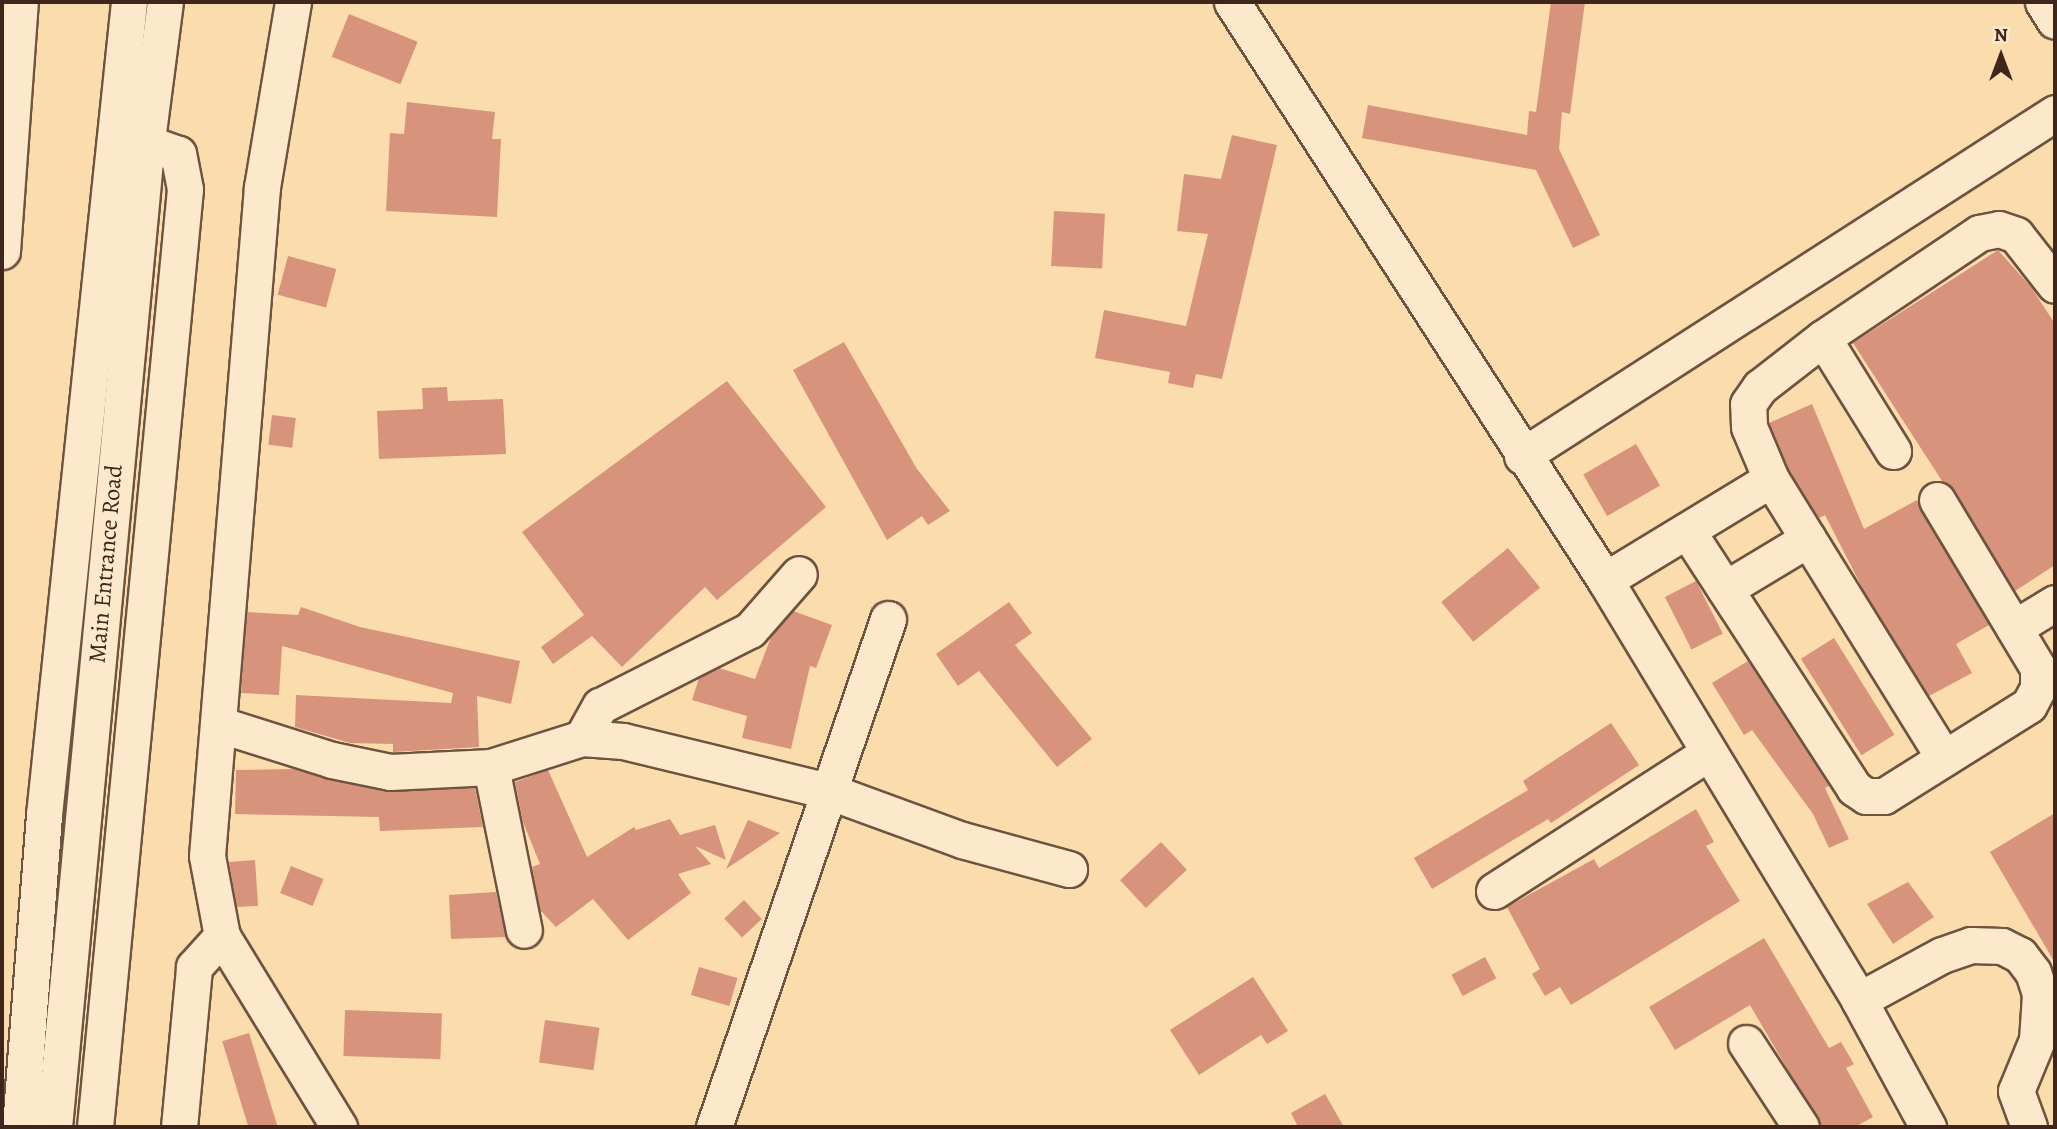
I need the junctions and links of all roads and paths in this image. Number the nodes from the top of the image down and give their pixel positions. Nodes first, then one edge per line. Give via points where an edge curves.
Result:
1 (20, 2) edge
2 (129, 2) edge
3 (165, 2) edge
4 (293, 2) edge
5 (1233, 2) edge
6 (2043, 2) edge
7 (2055, 21) edge
8 (2055, 113) edge
9 (132, 137) junction
10 (2, 251) edge
11 (2055, 285) edge
12 (1823, 338) junction
13 (1893, 451) dead end
14 (1522, 456) junction
15 (1771, 480) junction
16 (1937, 500) dead end
17 (1688, 532) junction
18 (1808, 540) junction
19 (799, 574) dead end
20 (1605, 580) junction
21 (1725, 589) junction
22 (2055, 603) edge
23 (888, 619) dead end
24 (2014, 628) junction
25 (218, 724) junction
26 (582, 738) junction
27 (1708, 753) junction
28 (1944, 758) junction
29 (491, 767) junction
30 (828, 792) junction
31 (1069, 869) dead end
32 (1494, 891) dead end
33 (524, 930) dead end
34 (222, 936) junction
35 (2048, 993) edge
36 (1859, 1000) junction
37 (1746, 1043) dead end
38 (20, 1127) edge
39 (54, 1127) edge
40 (96, 1127) edge
41 (179, 1127) edge
42 (340, 1127) edge
43 (714, 1127) edge
44 (1801, 1127) edge
45 (1928, 1127) edge
46 (2029, 1127) edge

1 - 10 street
2 - 9 street
3 - 9 street, Main Entrance Road
4 - 25 street via 262,187
5 - 14 street
6 - 7 street
8 - 14 street
9 - 38 street via 44,815
9 - 39 street, Main Entrance Road
9 - 40 street via 178,154 185,190
11 - 12 street via 2016,235 1998,229 1979,233
12 - 13 street
12 - 15 street via 1760,387 1748,404 1749,427
14 - 20 street
15 - 17 street
15 - 18 street
16 - 24 street
17 - 20 street
17 - 21 street
18 - 21 street
18 - 28 street
19 - 26 street via 751,630 600,706
20 - 27 street
21 - 28 street via 1854,788 1866,796 1884,796
22 - 24 street
23 - 30 street
24 - 28 street via 2038,668 2038,688 2029,705
25 - 29 street via 332,760 390,772
25 - 34 street via 207,856
26 - 29 street
26 - 30 street via 623,741
27 - 32 street
27 - 36 street
29 - 33 street
30 - 31 street via 962,840
30 - 43 street
34 - 41 street via 194,967
34 - 42 street
35 - 36 street via 2020,955 2002,946 1971,945 1942,955
35 - 46 street via 2038,1040 2016,1091
36 - 45 street
37 - 44 street

